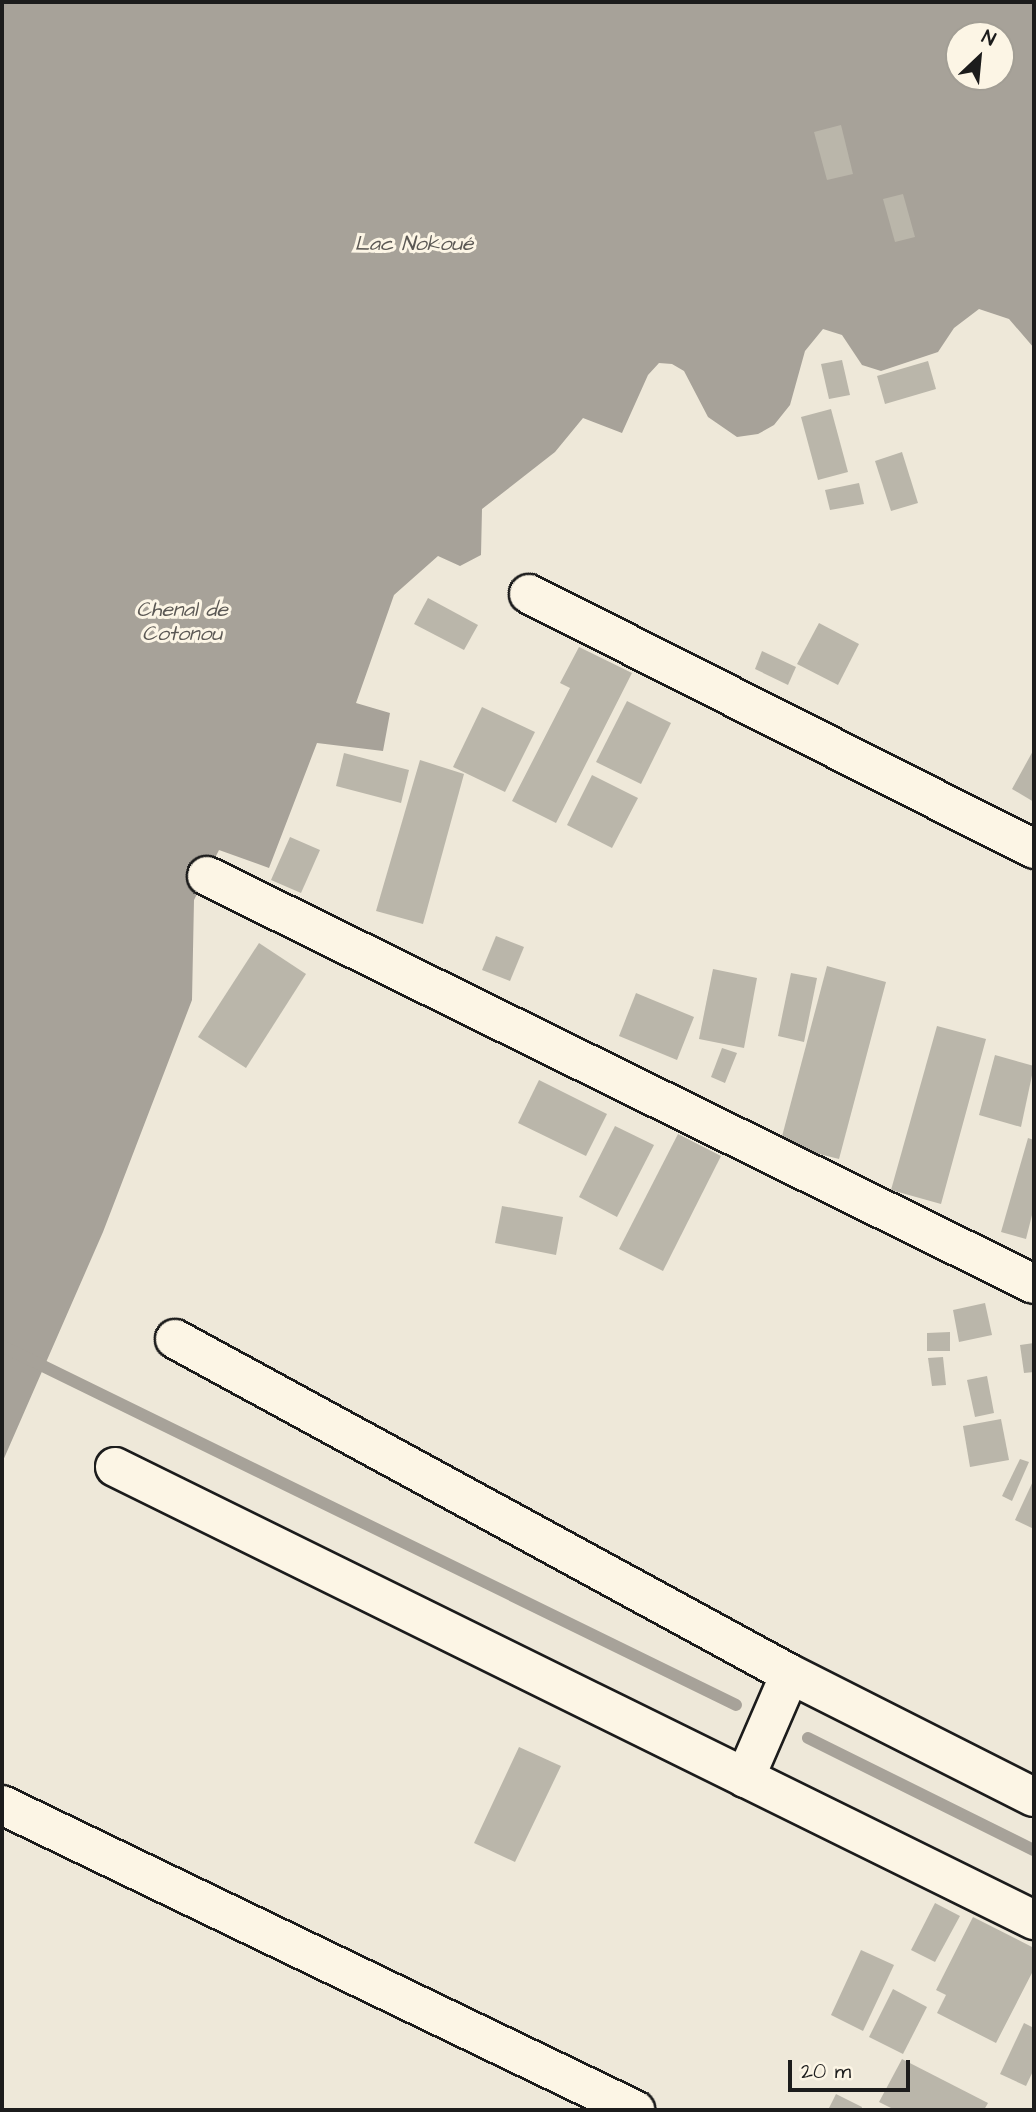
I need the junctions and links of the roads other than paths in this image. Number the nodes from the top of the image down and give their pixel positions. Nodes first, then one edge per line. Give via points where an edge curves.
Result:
1 (529, 594) dead end
2 (1034, 849) edge
3 (206, 876) dead end
4 (1034, 1284) edge
5 (175, 1339) dead end
6 (115, 1467) dead end
7 (790, 1674) junction
8 (745, 1778) junction
9 (1034, 1797) edge
10 (2, 1805) edge
11 (1034, 1920) edge
12 (635, 2110) edge

1 - 2 street
3 - 4 street
5 - 7 street
6 - 8 street
7 - 8 street
7 - 9 street
8 - 11 street
10 - 12 street

